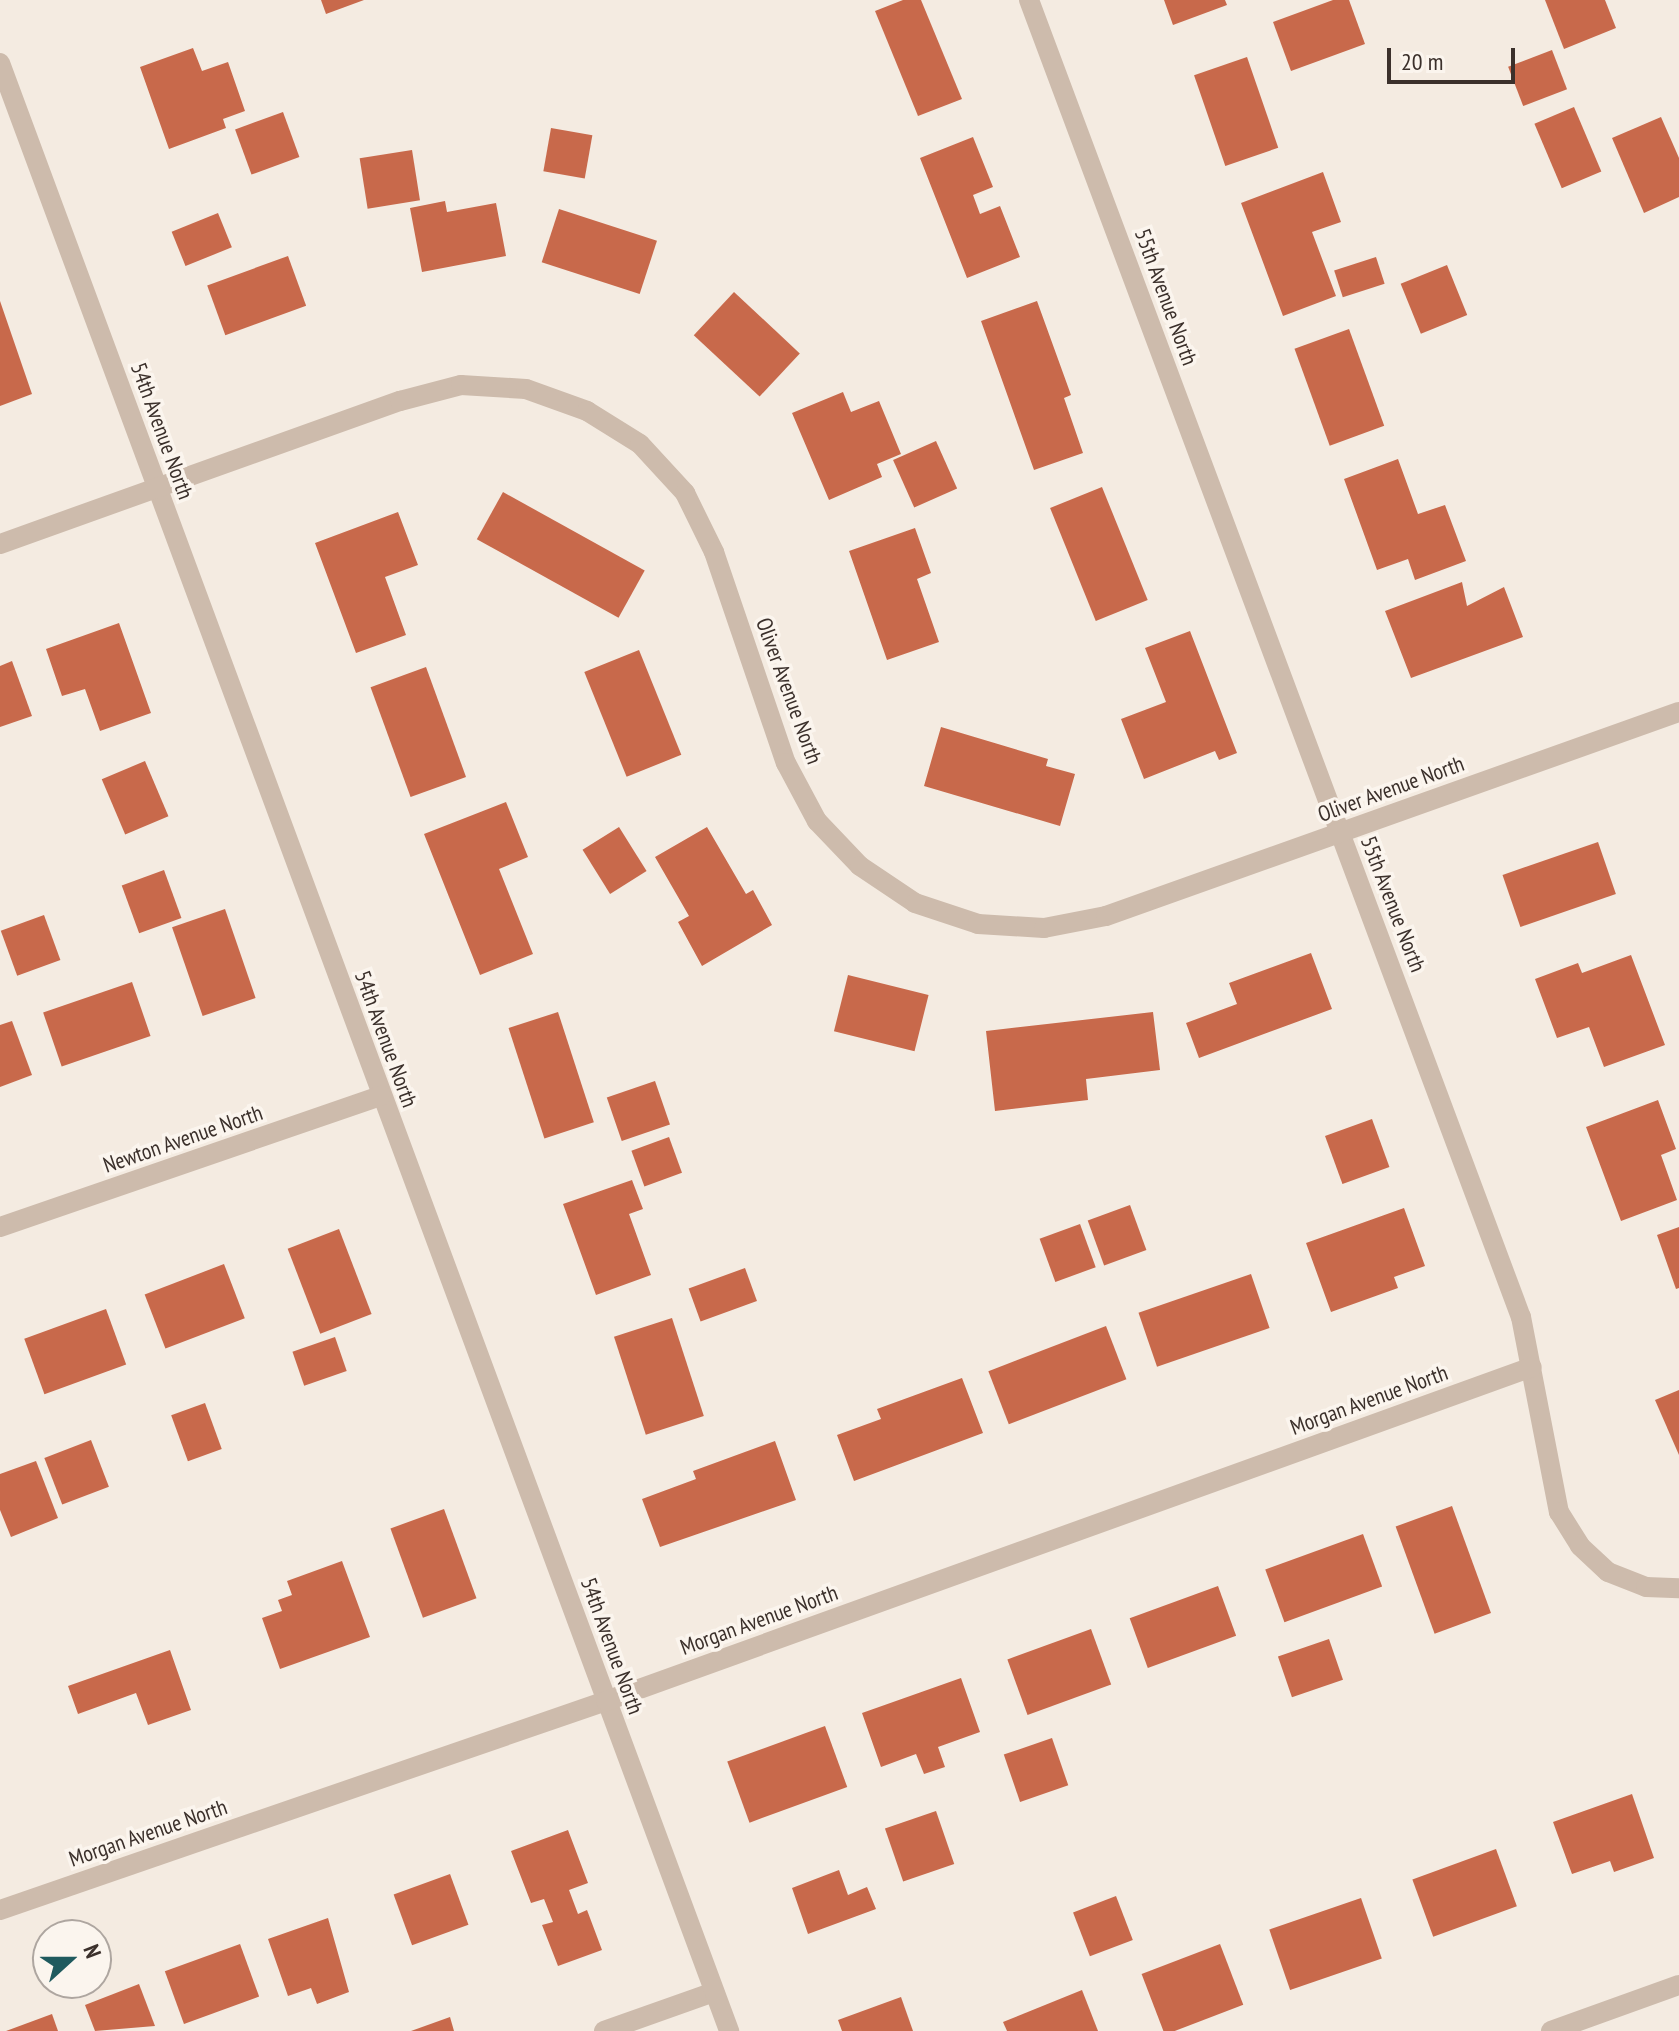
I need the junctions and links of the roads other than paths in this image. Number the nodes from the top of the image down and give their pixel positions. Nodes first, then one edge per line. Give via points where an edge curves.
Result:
1 (1029, 0) edge
2 (0, 63) edge
3 (157, 487) junction
4 (0, 544) edge
5 (1679, 712) edge
6 (1340, 833) junction
7 (381, 1096) junction
8 (0, 1227) edge
9 (1532, 1367) junction
10 (1679, 1588) edge
11 (606, 1701) junction
12 (0, 1910) edge
13 (1679, 1985) edge
14 (714, 1992) junction
15 (604, 2031) edge
16 (729, 2031) edge
17 (1551, 2031) edge

1 - 6 street, 55th Avenue North
2 - 3 street, 54th Avenue North
3 - 4 street, Oliver Avenue North
3 - 6 street, Oliver Avenue North via 400,401 461,385 526,389 587,411 640,444 685,493 714,552 786,763 817,821 860,866 915,903 978,924 1044,928 1106,916
3 - 7 street, 54th Avenue North
5 - 6 street, Oliver Avenue North
6 - 9 street, 55th Avenue North via 1521,1317
7 - 8 street, Newton Avenue North
7 - 11 street, 54th Avenue North
9 - 10 street, 55th Avenue North via 1559,1512 1580,1546 1608,1572 1646,1587
9 - 11 street, Morgan Avenue North
11 - 12 street, Morgan Avenue North
11 - 14 street, 54th Avenue North
13 - 17 street
14 - 15 street
14 - 16 street, 54th Avenue North

